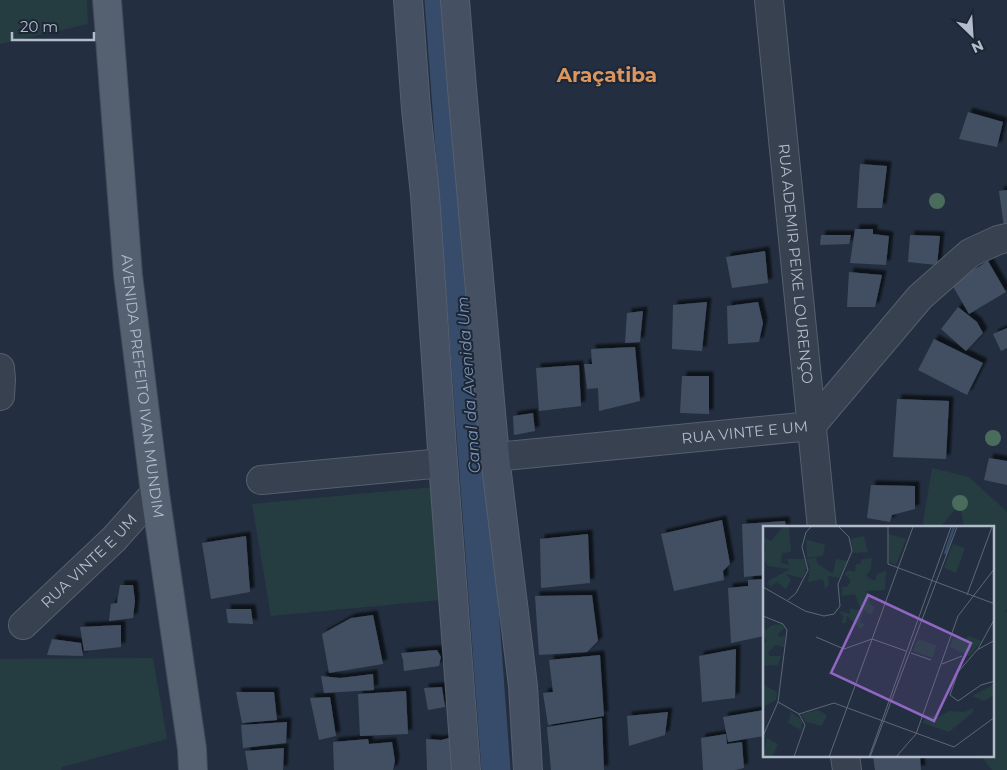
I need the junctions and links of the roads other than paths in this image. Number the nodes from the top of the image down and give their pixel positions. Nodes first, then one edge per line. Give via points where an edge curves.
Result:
1 (107, 0) edge
2 (408, 0) edge
3 (455, 0) edge
4 (769, 0) edge
5 (1007, 238) edge
6 (0, 368) edge
7 (0, 396) edge
8 (811, 426) junction
9 (495, 457) junction
10 (443, 463) junction
11 (261, 480) dead end
12 (155, 493) junction
13 (822, 526) edge
14 (23, 625) dead end
15 (194, 770) edge
16 (466, 770) edge
17 (528, 770) edge

1 - 12 main road, AVENIDA PREFEITO IVAN MUNDIM via 128,275
2 - 10 street
3 - 9 street
4 - 8 street, RUA ADEMIR PEIXE LOURENÇO
5 - 8 street, RUA VINTE E UM via 970,252 920,297
6 - 7 street
8 - 9 street, RUA VINTE E UM
8 - 13 street, RUA ADEMIR PEIXE LOURENÇO
9 - 17 street via 523,686
10 - 11 street
10 - 16 street
12 - 14 street, RUA VINTE E UM via 114,539
12 - 15 main road, AVENIDA PREFEITO IVAN MUNDIM

